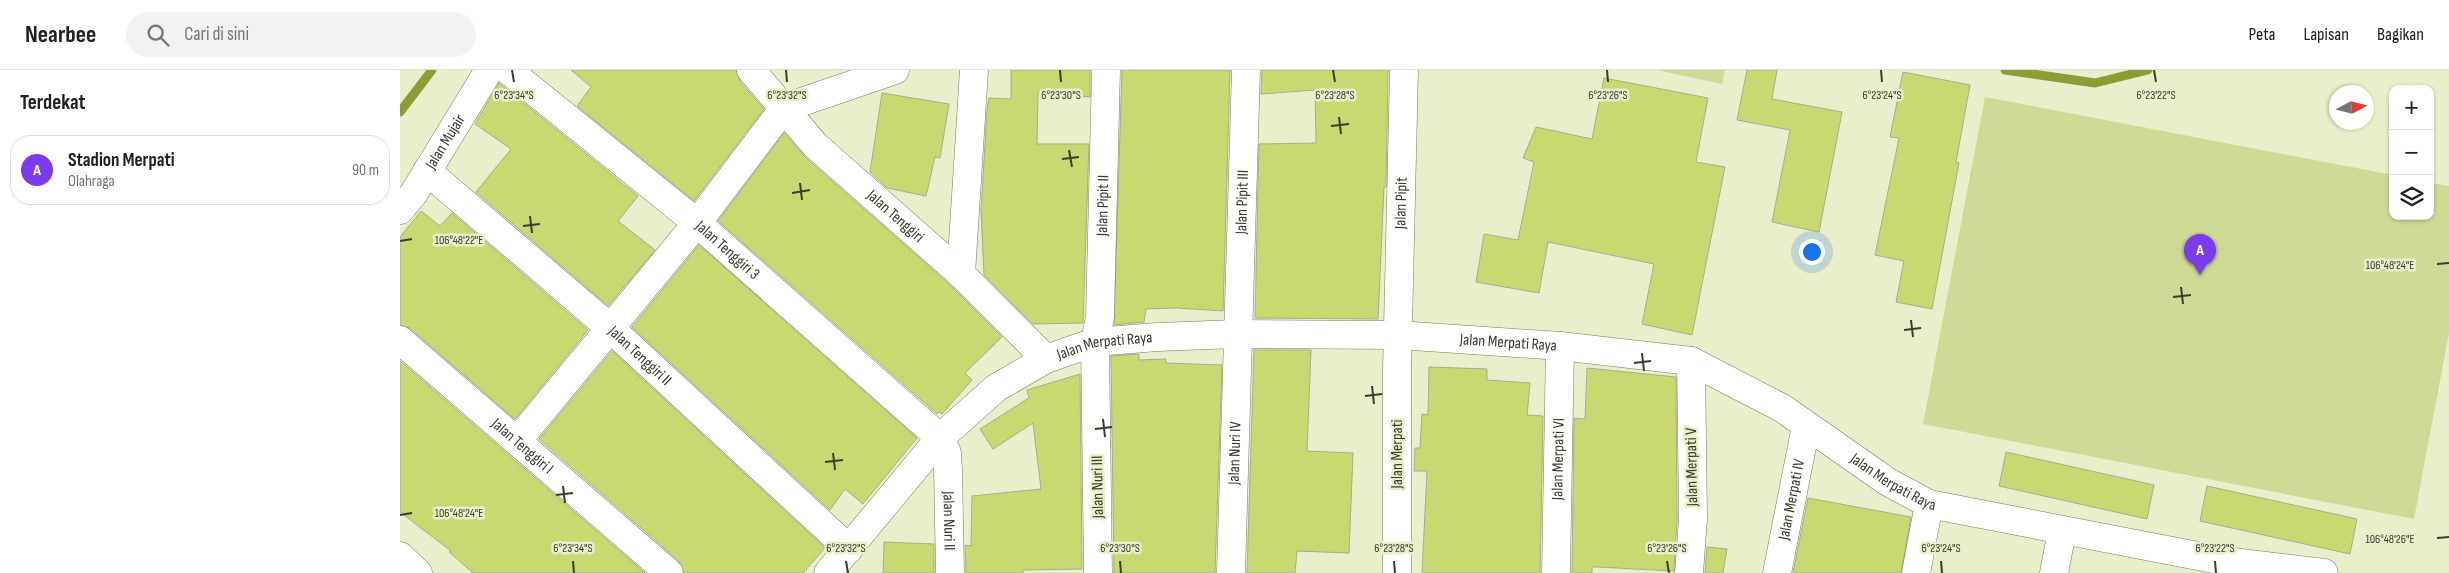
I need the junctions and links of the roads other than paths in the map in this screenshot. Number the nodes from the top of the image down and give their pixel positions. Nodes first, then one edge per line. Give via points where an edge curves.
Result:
1 (489, 70) edge
2 (508, 70) edge
3 (751, 70) edge
4 (974, 70) edge
5 (1106, 70) edge
6 (1246, 70) edge
7 (1404, 70) edge
8 (888, 71) edge
9 (784, 108) junction
10 (426, 171) junction
11 (400, 210) edge
12 (697, 224) junction
13 (961, 274) junction
14 (609, 327) junction
15 (1237, 334) junction
16 (1398, 335) junction
17 (400, 340) edge
18 (1095, 342) junction
19 (1560, 346) junction
20 (1046, 358) junction
21 (1691, 361) junction
22 (1806, 426) junction
23 (940, 438) junction
24 (517, 441) junction
25 (1928, 504) junction
26 (2062, 531) junction
27 (849, 549) junction
28 (400, 556) edge
29 (2222, 567) edge
30 (418, 573) edge
31 (669, 573) edge
32 (828, 573) edge
33 (950, 573) edge
34 (1098, 573) edge
35 (1231, 573) edge
36 (1397, 573) edge
37 (1556, 573) edge
38 (1689, 573) edge
39 (1777, 573) edge
40 (1916, 573) edge
41 (2054, 573) edge
42 (2324, 573) edge

1 - 10 street, Jalan Mujair
2 - 12 street, Jalan Tenggiri 3
3 - 9 street, Jalan Tenggiri
4 - 13 street
5 - 18 street, Jalan Pipit II via 1100,317
6 - 15 street, Jalan Pipit III
7 - 16 street, Jalan Pipit
8 - 9 street
9 - 12 street
9 - 13 street, Jalan Tenggiri via 814,146
10 - 11 street, Jalan Mujair
10 - 14 street, Jalan Tenggiri II
12 - 14 street
12 - 23 street, Jalan Tenggiri 3
13 - 20 street, Jalan Tenggiri
14 - 24 street
14 - 27 street, Jalan Tenggiri II
15 - 16 street, Jalan Merpati Raya
15 - 18 street, Jalan Merpati Raya
15 - 35 street, Jalan Nuri IV
16 - 19 street, Jalan Merpati Raya
16 - 36 street, Jalan Merpati
17 - 24 street, Jalan Tenggiri I
18 - 20 street, Jalan Merpati Raya
18 - 34 street, Jalan Nuri III
19 - 21 street, Jalan Merpati Raya
19 - 37 street, Jalan Merpati VI
20 - 23 street, Jalan Merpati Raya via 996,388
21 - 22 street, Jalan Merpati Raya via 1782,408
21 - 38 street, Jalan Merpati V via 1693,518
22 - 25 street, Jalan Merpati Raya via 1888,482
22 - 39 street, Jalan Merpati IV
23 - 27 street, Jalan Merpati Raya
23 - 33 street, Jalan Nuri II via 947,453
24 - 31 street, Jalan Tenggiri I
25 - 26 street, Jalan Merpati Raya
25 - 40 street
26 - 29 street, Jalan Merpati Raya
26 - 41 street
27 - 32 street, Jalan Merpati Raya
28 - 30 street
29 - 42 street, Jalan Merpati Raya

